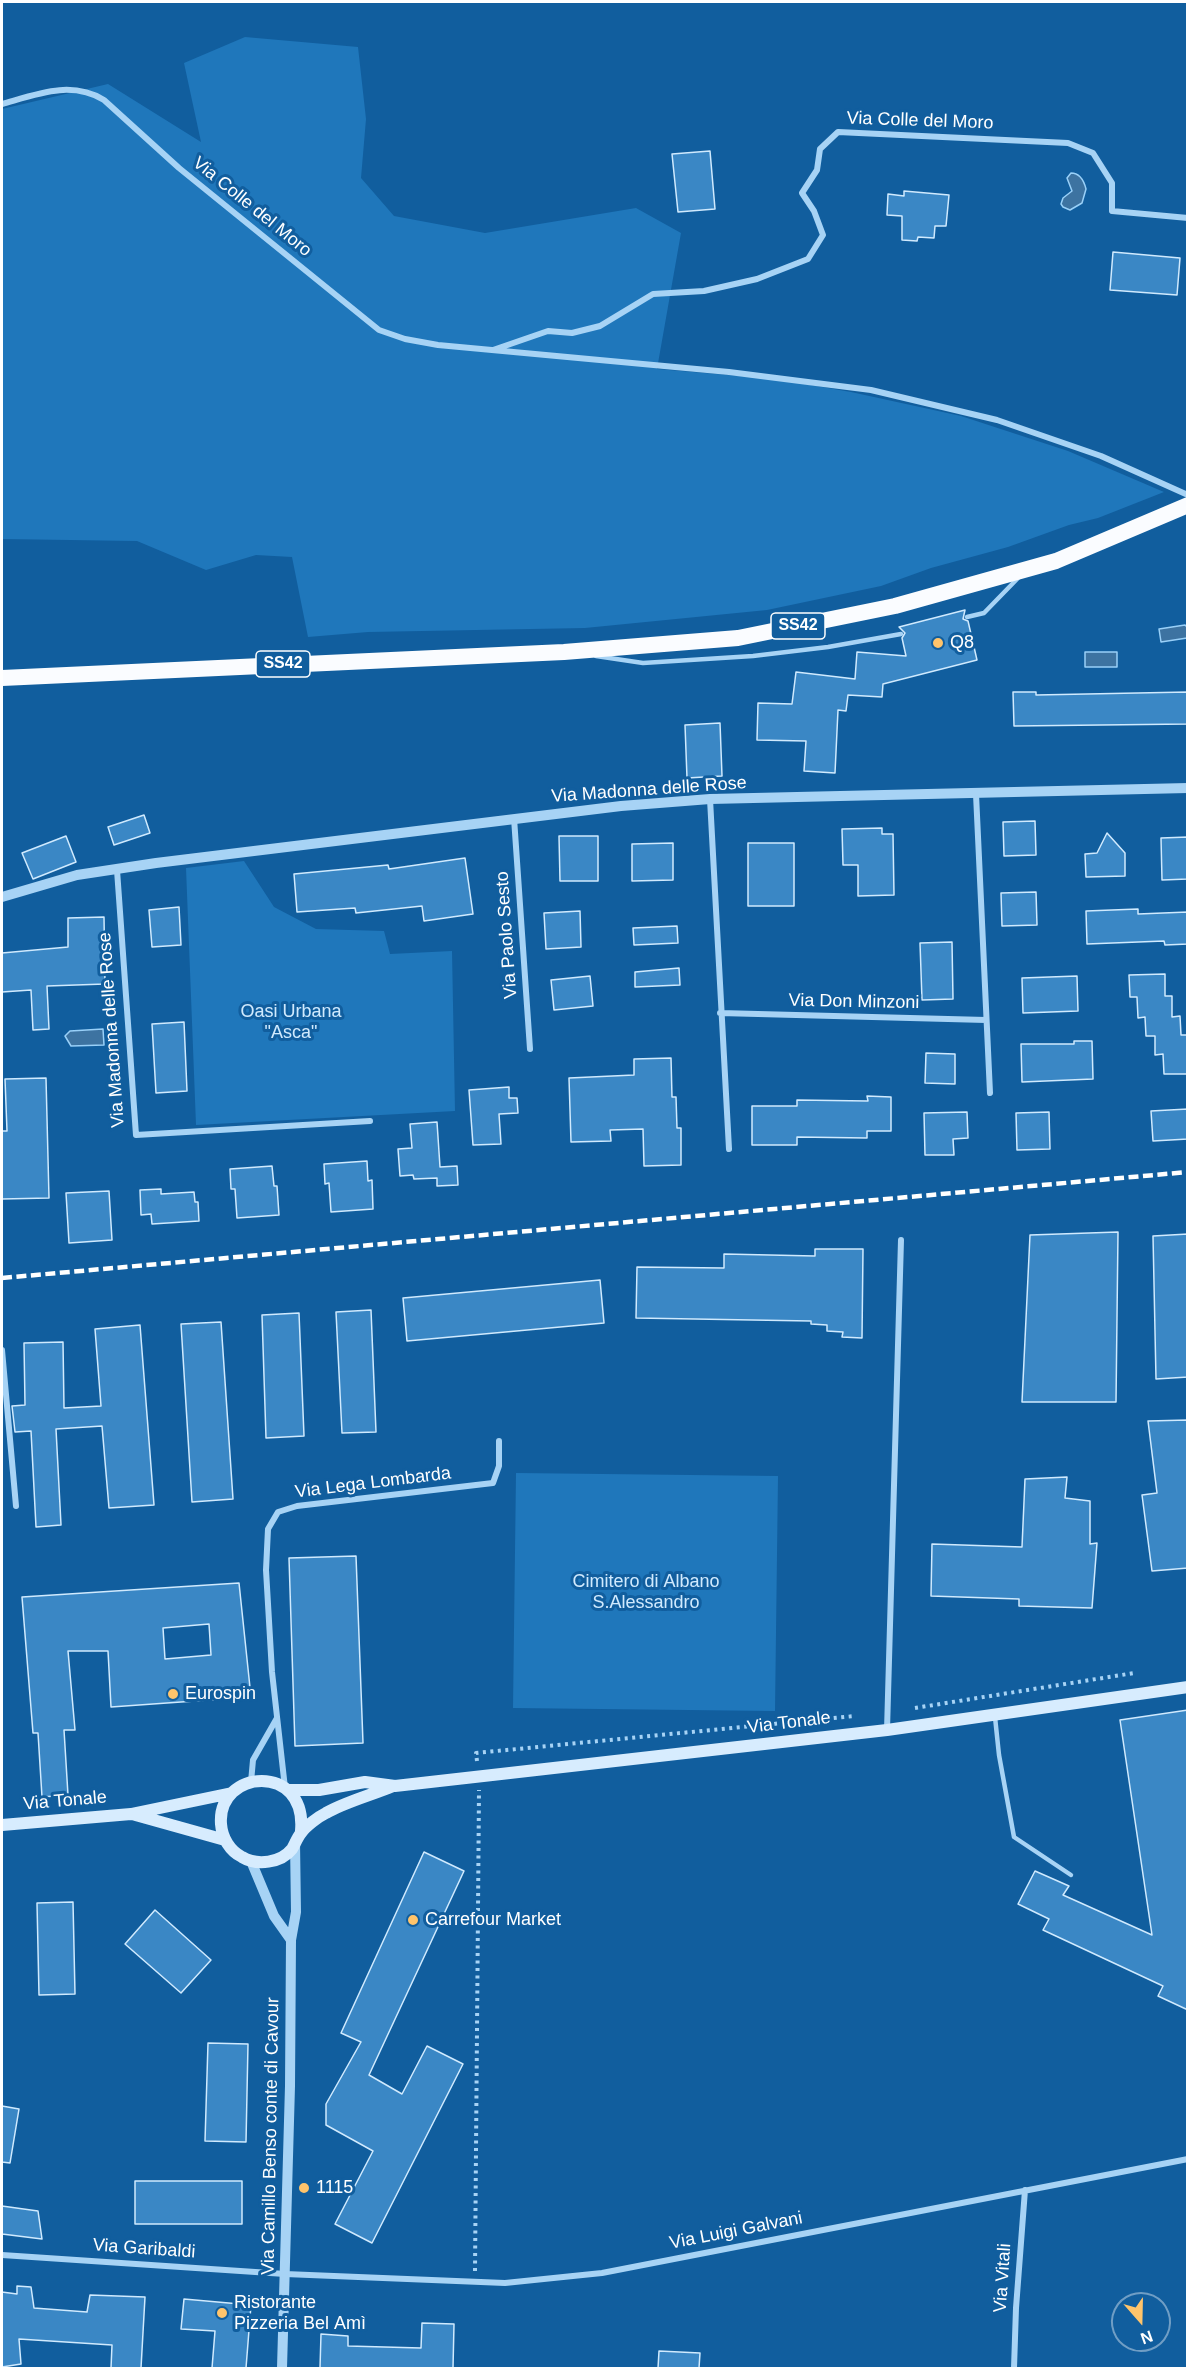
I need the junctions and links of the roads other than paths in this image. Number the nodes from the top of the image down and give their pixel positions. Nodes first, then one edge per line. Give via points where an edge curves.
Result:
1 (2, 104) edge
2 (1188, 218) edge
3 (490, 351) junction
4 (1188, 495) edge
5 (1188, 505) edge
6 (1027, 569) junction
7 (967, 617) dead end
8 (901, 634) dead end
9 (564, 652) junction
10 (2, 678) edge
11 (1188, 788) edge
12 (976, 794) junction
13 (710, 799) junction
14 (514, 818) junction
15 (117, 870) junction
16 (2, 897) edge
17 (720, 1013) junction
18 (986, 1020) junction
19 (530, 1049) dead end
20 (990, 1093) dead end
21 (370, 1121) dead end
22 (729, 1149) dead end
23 (901, 1240) dead end
24 (2, 1350) edge
25 (499, 1441) dead end
26 (16, 1506) dead end
27 (1188, 1687) edge
28 (995, 1714) junction
29 (277, 1718) junction
30 (887, 1730) junction
31 (251, 1782) junction
32 (395, 1786) junction
33 (286, 1789) junction
34 (232, 1793) junction
35 (131, 1814) junction
36 (2, 1825) edge
37 (298, 1837) junction
38 (225, 1840) junction
39 (251, 1861) junction
40 (1071, 1875) dead end
41 (291, 1940) junction
42 (1188, 2160) edge
43 (1025, 2190) junction
44 (2, 2255) edge
45 (285, 2274) junction
46 (282, 2368) edge
47 (1014, 2368) edge

1 - 3 street, Via Colle del Moro via 67,88 94,94 379,330 405,339
2 - 3 street, Via Colle del Moro via 1112,211 1112,183 1093,153 1068,142 838,132 820,149 817,170 802,193 823,236 808,259 758,279 704,291 653,294 600,326 572,333 548,331
3 - 4 street, Via Colle del Moro via 729,372 871,390 997,420 1101,456
5 - 6 highway, SS42 via 1056,561
6 - 7 lane via 984,613
6 - 9 highway, SS42 via 895,606 738,638
8 - 9 lane via 828,647 643,663
9 - 10 highway, SS42
11 - 12 street, Via Madonna delle Rose
12 - 13 street, Via Madonna delle Rose
12 - 18 street
13 - 14 street, Via Madonna delle Rose
13 - 17 street
14 - 15 street, Via Madonna delle Rose
14 - 19 street, Via Paolo Sesto
15 - 16 street, Via Madonna delle Rose via 77,875
15 - 21 street, Via Madonna delle Rose via 136,1135
17 - 18 street, Via Don Minzoni
17 - 22 street
18 - 20 street
23 - 30 street
24 - 26 street
25 - 29 street, Via Lega Lombarda via 499,1466 492,1483 297,1506 278,1512 268,1529 266,1570
27 - 28 main road, Via Tonale
28 - 30 main road, Via Tonale
28 - 40 lane via 1014,1837
29 - 31 street via 253,1760
29 - 33 street, Via Lega Lombarda
30 - 32 main road, Via Tonale
31 - 33 main road, Via Tonale via 265,1781
31 - 34 main road, Via Tonale
32 - 33 main road, Via Tonale via 365,1782 319,1790
32 - 37 main road, Via Tonale via 326,1813
33 - 37 main road via 301,1809
34 - 35 main road, Via Tonale
34 - 38 main road via 221,1817
35 - 36 main road, Via Tonale
35 - 38 main road, Via Tonale
37 - 39 main road, Via Tonale via 282,1857 268,1862
37 - 41 street, Via Camillo Benso conte di Cavour via 296,1912
38 - 39 main road, Via Tonale via 234,1852
39 - 41 street via 274,1916
41 - 45 street, Via Camillo Benso conte di Cavour
42 - 43 street, Via Luigi Galvani
43 - 45 street, Via Luigi Galvani via 602,2273 505,2283
43 - 47 street, Via Vitali
44 - 45 street, Via Garibaldi
45 - 46 street, Via Camillo Benso conte di Cavour

